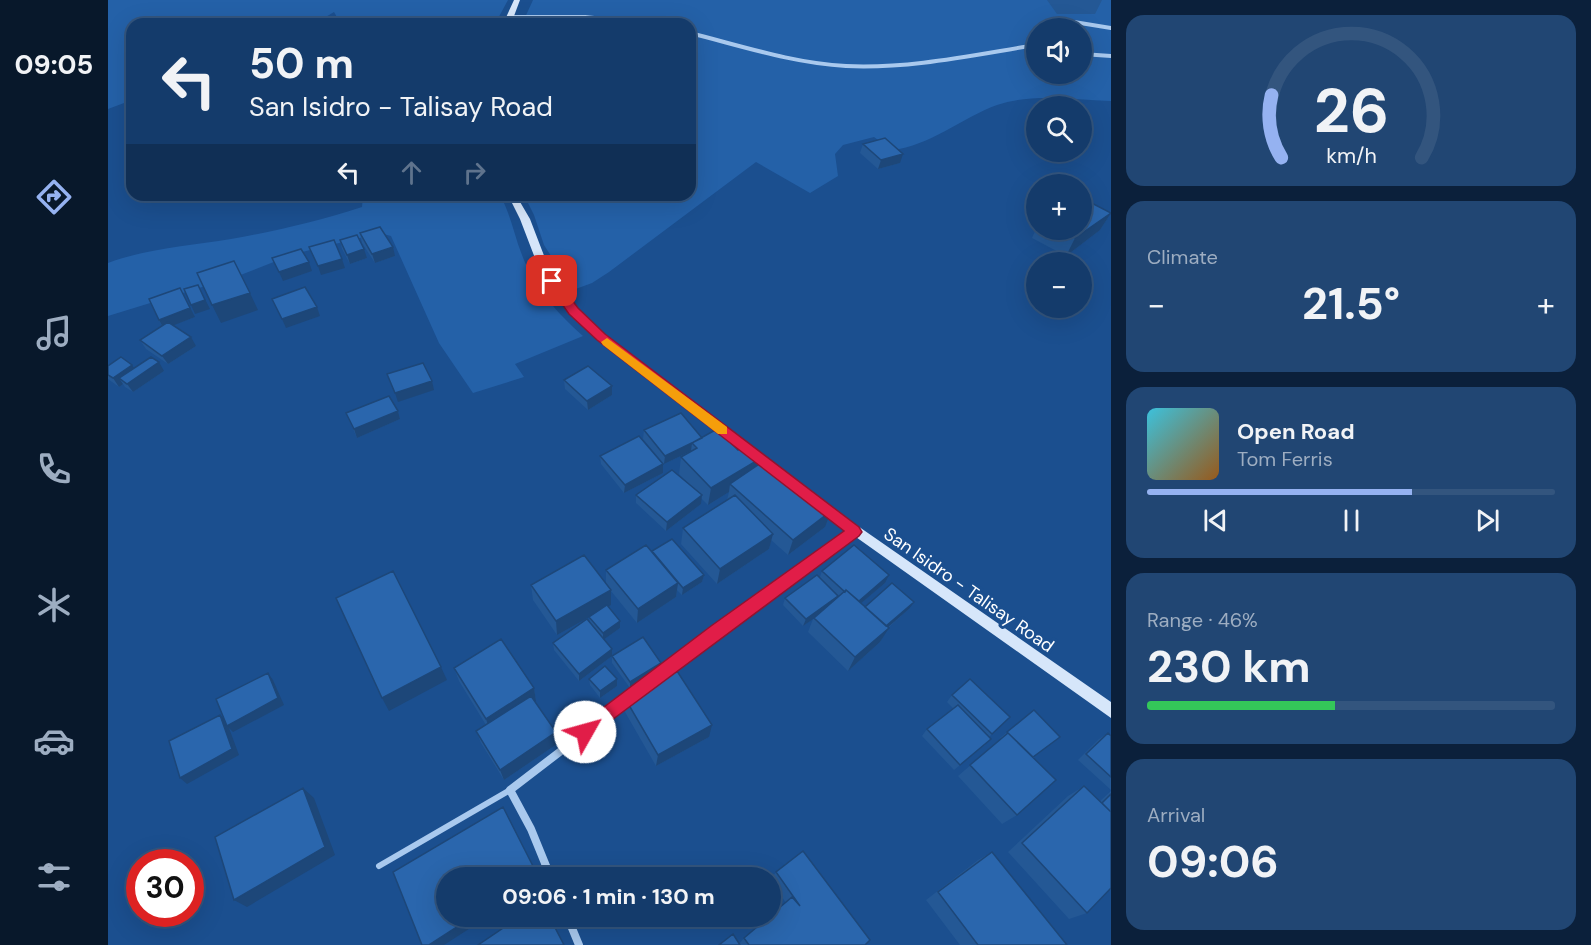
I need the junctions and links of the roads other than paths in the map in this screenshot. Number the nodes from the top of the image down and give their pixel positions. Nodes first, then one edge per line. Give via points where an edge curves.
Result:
1 (517, 0) edge
2 (509, 18) edge
3 (559, 18) edge
4 (594, 18) edge
5 (1092, 24) edge
6 (1111, 28) edge
7 (696, 34) edge
8 (1026, 47) edge
9 (1092, 55) edge
10 (1111, 56) edge
11 (515, 201) edge
12 (788, 481) edge
13 (807, 495) edge
14 (854, 532) junction
15 (1111, 711) edge
16 (510, 790) junction
17 (379, 866) dead end
18 (547, 867) edge
19 (572, 927) edge
20 (579, 945) edge

1 - 2 street
3 - 4 street
5 - 6 street
7 - 8 street via 798,60 841,65 926,62
9 - 10 street
11 - 12 street via 543,266 573,311 601,337
13 - 14 street, San Isidro - Talisay Road
14 - 15 street, San Isidro - Talisay Road
14 - 16 street
16 - 17 lane
16 - 18 street
19 - 20 street

